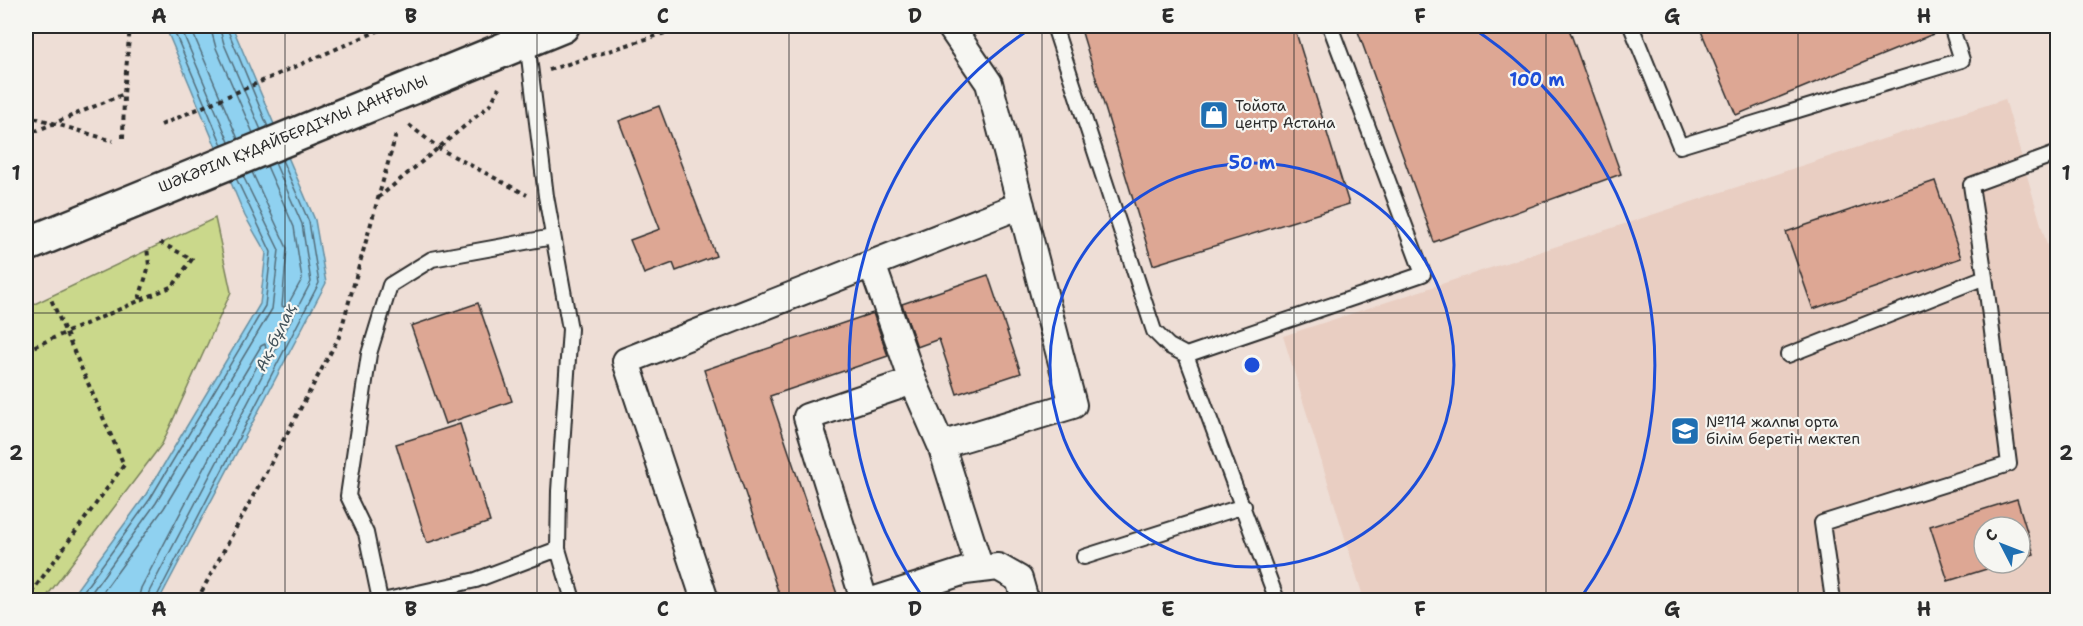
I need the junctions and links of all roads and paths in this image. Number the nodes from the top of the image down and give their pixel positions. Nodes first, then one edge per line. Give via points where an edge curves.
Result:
1 (130, 26) edge
2 (389, 26) edge
3 (562, 26) edge
4 (687, 26) edge
5 (950, 26) edge
6 (1054, 26) edge
7 (1330, 26) edge
8 (1630, 26) edge
9 (1951, 26) edge
10 (527, 39) junction
11 (531, 75) junction
12 (499, 88) dead end
13 (124, 94) junction
14 (26, 115) edge
15 (51, 124) junction
16 (161, 125) dead end
17 (409, 125) dead end
18 (397, 130) dead end
19 (26, 135) edge
20 (123, 138) dead end
21 (113, 141) dead end
22 (440, 149) junction
23 (2058, 153) edge
24 (378, 198) junction
25 (548, 205) junction
26 (1021, 205) junction
27 (41, 235) edge
28 (553, 237) junction
29 (158, 242) dead end
30 (26, 245) edge
31 (147, 247) dead end
32 (872, 264) junction
33 (1985, 277) junction
34 (50, 297) dead end
35 (139, 300) junction
36 (65, 332) junction
37 (26, 350) edge
38 (1186, 355) junction
39 (1788, 355) dead end
40 (913, 381) junction
41 (941, 445) junction
42 (1244, 506) junction
43 (558, 549) junction
44 (1084, 557) dead end
45 (980, 569) junction
46 (26, 600) edge
47 (197, 600) edge
48 (380, 600) edge
49 (387, 600) edge
50 (573, 600) edge
51 (705, 600) edge
52 (864, 600) edge
53 (875, 600) edge
54 (1025, 600) edge
55 (1277, 600) edge
56 (1833, 600) edge

1 - 13 path
2 - 16 path
3 - 10 main road, ШӘКӘРІМ ҚҰДАЙБЕРДІҰЛЫ ДАҢҒЫЛЫ
4 - 11 path
5 - 26 street via 989,83
6 - 38 lane via 1154,332
7 - 38 lane via 1422,274
8 - 9 lane via 1680,146 1962,60
10 - 11 lane
10 - 27 main road, ШӘКӘРІМ ҚҰДАЙБЕРДІҰЛЫ ДАҢҒЫЛЫ
11 - 25 lane
12 - 22 path via 490,105
13 - 15 path
13 - 20 path
14 - 15 path
15 - 19 path
15 - 21 path
17 - 22 path
18 - 24 path
22 - 24 path
22 - 25 path
23 - 33 lane via 1971,185
24 - 47 path via 339,337
25 - 28 lane
26 - 32 street
26 - 41 street via 1073,405
27 - 30 main road, ШӘКӘРІМ ҚҰДАЙБЕРДІҰЛЫ ДАҢҒЫЛЫ
28 - 43 lane via 570,330
28 - 48 lane via 432,259 390,285 369,354 348,496 366,533
29 - 35 path via 192,259 173,286
31 - 35 path via 148,266
32 - 40 street
32 - 51 street via 626,361
33 - 39 lane
33 - 56 lane via 2009,464 1822,523
34 - 36 path
35 - 36 path
36 - 37 path
36 - 46 path via 124,465
38 - 42 lane
40 - 41 street
40 - 52 street via 807,417
41 - 45 street
42 - 44 lane
42 - 55 lane
43 - 49 lane via 476,580
43 - 50 lane
45 - 53 street
45 - 54 street via 998,567 1019,579

